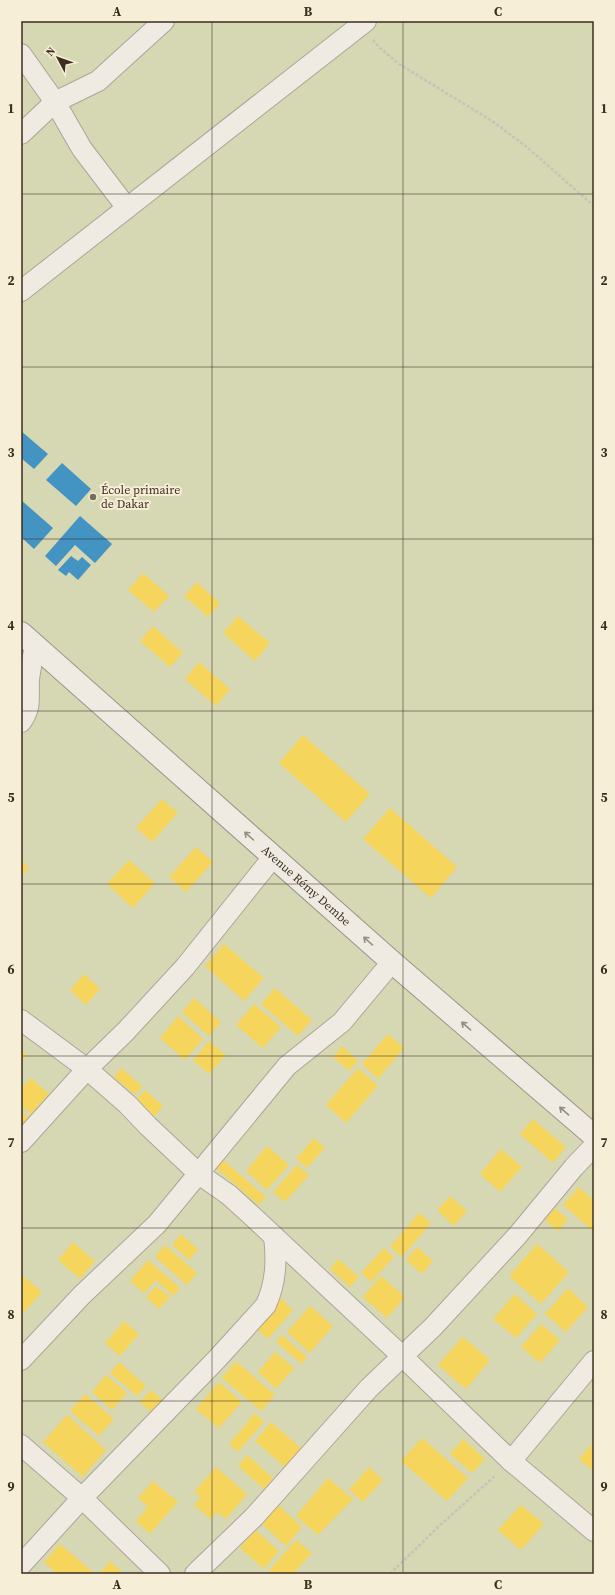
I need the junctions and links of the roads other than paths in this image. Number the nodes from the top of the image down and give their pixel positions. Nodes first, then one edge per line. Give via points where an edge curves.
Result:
1 (164, 21) edge
2 (365, 21) edge
3 (21, 54) edge
4 (55, 102) junction
5 (21, 134) edge
6 (127, 208) junction
7 (21, 291) edge
8 (28, 639) edge
9 (21, 722) edge
10 (273, 858) junction
11 (392, 962) junction
12 (21, 1020) edge
13 (87, 1069) junction
14 (594, 1136) edge
15 (21, 1142) edge
16 (594, 1146) edge
17 (199, 1174) junction
18 (274, 1236) junction
19 (403, 1357) junction
20 (21, 1360) edge
21 (594, 1361) edge
22 (21, 1445) edge
23 (511, 1462) junction
24 (82, 1498) junction
25 (594, 1531) edge
26 (21, 1565) edge
27 (160, 1574) edge
28 (195, 1574) edge

1 - 4 street via 98,81
2 - 6 street
3 - 4 street
4 - 5 street
4 - 6 street via 82,149
6 - 7 street
8 - 9 street via 29,706
10 -> 8 street, Avenue Rémy Dembe
11 -> 10 street, Avenue Rémy Dembe
10 - 13 street via 185,968
14 -> 11 street, Avenue Rémy Dembe
11 - 17 street via 342,1022 287,1066
12 - 13 street
13 - 15 street
13 - 17 street
16 - 19 street via 517,1236
17 - 18 street via 229,1195
17 - 20 street via 157,1224 82,1295
18 - 19 street
18 - 24 street via 275,1277 266,1305
19 - 23 street
19 - 28 street via 369,1388 254,1516
21 - 23 street
22 - 24 street
23 - 25 street
24 - 26 street
24 - 27 street

